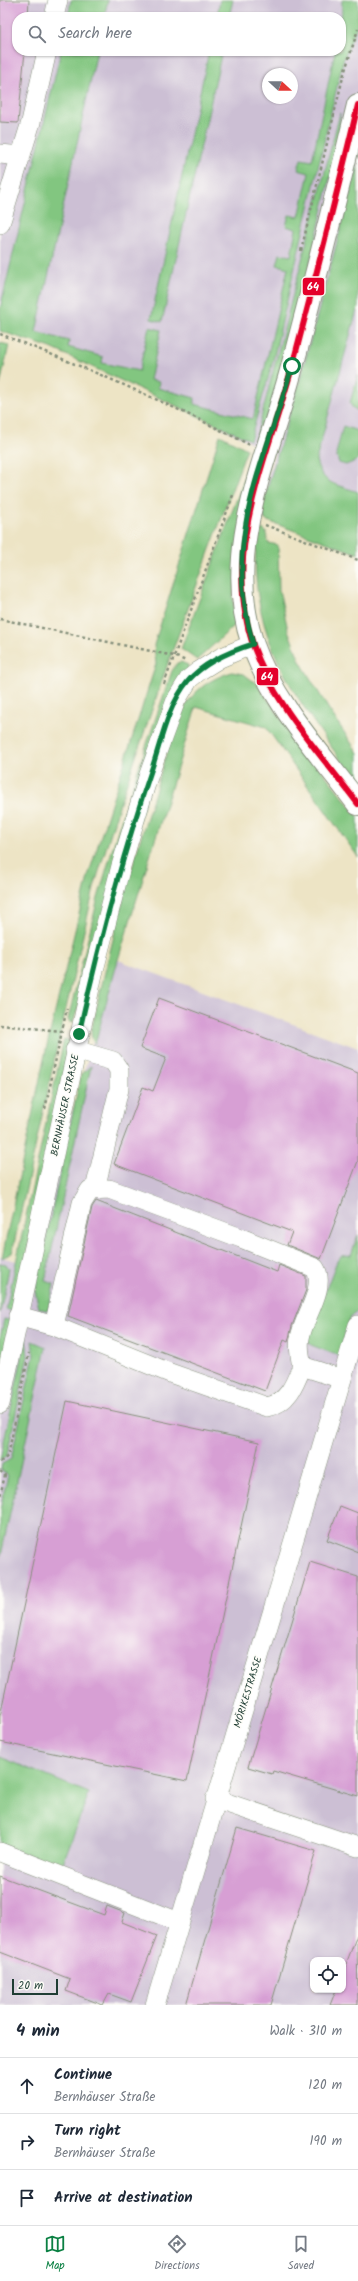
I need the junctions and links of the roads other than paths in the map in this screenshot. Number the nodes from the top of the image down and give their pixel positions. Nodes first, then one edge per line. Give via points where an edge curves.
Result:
1 (58, 0) edge
2 (55, 12) edge
3 (46, 56) edge
4 (358, 105) edge
5 (0, 154) edge
6 (21, 156) junction
7 (0, 224) edge
8 (253, 644) junction
9 (358, 804) edge
10 (75, 1050) junction
11 (95, 1189) junction
12 (18, 1316) junction
13 (358, 1325) edge
14 (54, 1326) junction
15 (302, 1366) junction
16 (358, 1368) edge
17 (342, 1379) junction
18 (0, 1404) edge
19 (215, 1799) junction
20 (358, 1847) edge
21 (0, 1852) edge
22 (179, 1922) junction
23 (155, 2005) edge

1 - 2 street
3 - 6 street
4 - 8 main road via 292,366 257,446 242,556 242,588
5 - 6 street
6 - 7 street
8 - 9 main road via 279,698
8 - 10 street, BERNHÄUSER STRASSE via 237,649 199,671 189,679 176,700 148,777 121,866
10 - 11 street via 113,1061 119,1070 119,1089
10 - 12 street, BERNHÄUSER STRASSE
11 - 14 street via 86,1195 82,1203
11 - 15 street via 124,1195 315,1268 318,1273 318,1284 300,1338
12 - 14 street
12 - 18 street, BERNHÄUSER STRASSE
13 - 17 street, MÖRIKESTRASSE
14 - 15 street via 170,1373 267,1407 286,1398
15 - 17 street
16 - 17 street
17 - 19 street, MÖRIKESTRASSE
19 - 20 street
19 - 22 street, MÖRIKESTRASSE
21 - 22 street
22 - 23 street, MÖRIKESTRASSE

